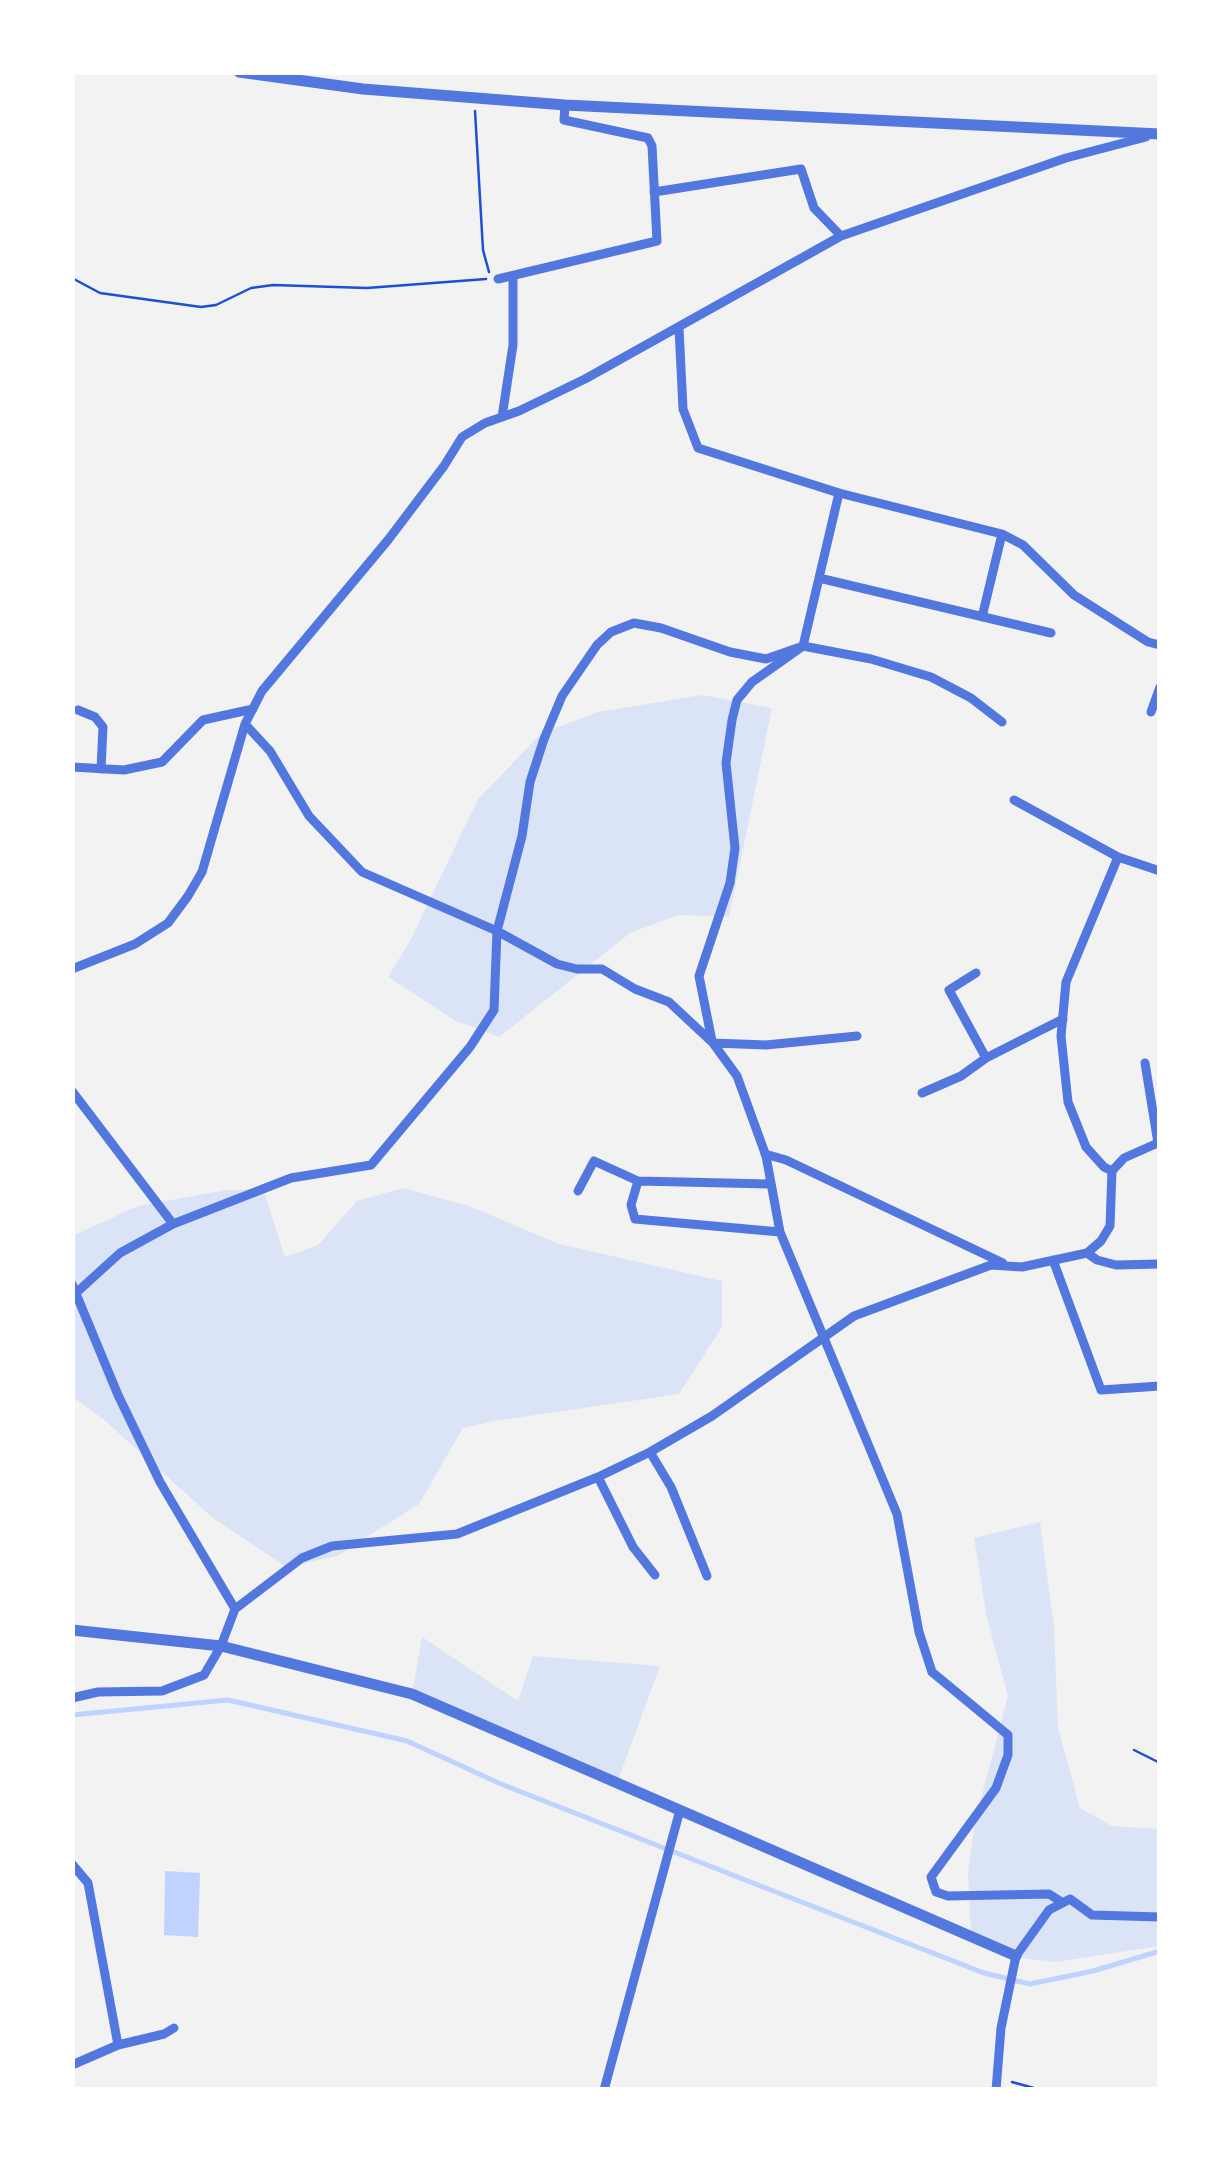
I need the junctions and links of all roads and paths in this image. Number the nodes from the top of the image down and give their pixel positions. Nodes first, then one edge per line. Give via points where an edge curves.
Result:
1 (239, 72) edge
2 (474, 98) junction
3 (565, 104) junction
4 (1157, 134) edge
5 (654, 192) junction
6 (841, 236) junction
7 (512, 276) junction
8 (72, 278) edge
9 (498, 279) junction
10 (679, 328) junction
11 (502, 418) junction
12 (840, 493) junction
13 (1002, 534) junction
14 (819, 578) junction
15 (982, 617) junction
16 (1051, 633) dead end
17 (1160, 645) edge
18 (803, 646) junction
19 (1160, 687) edge
20 (253, 709) junction
21 (78, 710) dead end
22 (1151, 712) dead end
23 (1002, 722) dead end
24 (246, 724) junction
25 (72, 767) edge
26 (101, 769) junction
27 (1014, 800) dead end
28 (1118, 857) junction
29 (1160, 871) edge
30 (497, 931) junction
31 (72, 968) edge
32 (976, 973) dead end
33 (1063, 1019) junction
34 (856, 1036) dead end
35 (713, 1043) junction
36 (986, 1058) junction
37 (1144, 1063) dead end
38 (72, 1091) edge
39 (922, 1094) dead end
40 (1159, 1142) edge
41 (765, 1154) junction
42 (1112, 1171) junction
43 (638, 1181) junction
44 (768, 1184) junction
45 (578, 1190) dead end
46 (173, 1224) junction
47 (780, 1232) junction
48 (1087, 1252) junction
49 (1052, 1260) junction
50 (1160, 1264) edge
51 (1010, 1266) junction
52 (74, 1288) edge
53 (822, 1338) junction
54 (1160, 1386) edge
55 (650, 1452) junction
56 (598, 1477) junction
57 (655, 1575) dead end
58 (708, 1576) dead end
59 (235, 1609) junction
60 (72, 1630) edge
61 (221, 1646) junction
62 (72, 1698) edge
63 (1134, 1750) dead end
64 (1160, 1763) edge
65 (680, 1810) junction
66 (72, 1864) edge
67 (1060, 1901) junction
68 (1160, 1917) edge
69 (1016, 1956) junction
70 (174, 2028) dead end
71 (118, 2045) junction
72 (72, 2065) edge
73 (996, 2084) edge
74 (604, 2090) edge
75 (1041, 2090) edge

1 - 2 street
2 - 3 street
2 - 9 path via 482,250
3 - 4 street
3 - 5 street via 564,120 648,138
4 - 6 street via 1066,158
5 - 6 street via 801,169 814,208
5 - 7 street via 656,241
6 - 10 street
7 - 9 street
7 - 11 street via 513,345
8 - 9 path via 100,293 201,307 250,288
10 - 11 street
10 - 12 street via 683,408 698,448
11 - 20 street via 462,437
12 - 13 street
12 - 14 street
13 - 15 street
13 - 17 street via 1023,545 1074,595
14 - 15 street
14 - 18 street
15 - 16 street
18 - 23 street via 931,678
18 - 30 street via 766,658 634,623 597,644 562,696 544,739
18 - 35 street via 752,682 732,720 726,763 735,848 700,976
19 - 22 street
20 - 24 street
20 - 26 street via 203,720 162,762
21 - 26 street via 103,727
24 - 30 street via 308,816 362,872
24 - 31 street via 202,872 188,896 168,923 135,944
25 - 26 street
27 - 28 street
28 - 29 street
28 - 33 street via 1071,968
30 - 35 street via 556,964 602,969 669,1002
30 - 46 street via 494,1010 371,1165 290,1178
32 - 36 street via 949,990
33 - 36 street
33 - 42 street via 1068,1102 1086,1147
34 - 35 street
35 - 41 street via 737,1076
36 - 39 street
37 - 40 street
38 - 46 street
40 - 42 street
41 - 44 street
41 - 51 street
42 - 48 street via 1110,1226
43 - 44 street
43 - 45 street via 594,1161
43 - 47 street via 634,1219
44 - 47 street
46 - 52 street
47 - 53 street
48 - 49 street
48 - 50 street via 1116,1265
49 - 51 street
49 - 54 street via 1101,1390
51 - 53 street via 990,1265 854,1316
52 - 59 street via 160,1482
53 - 55 street
53 - 67 street via 897,1514 932,1672 1008,1735 996,1788 931,1877 936,1892 1050,1894
55 - 56 street
55 - 58 street
56 - 57 street
56 - 59 street via 457,1534 332,1546 302,1558
59 - 61 street
60 - 61 street
61 - 62 street via 204,1675 162,1691
61 - 65 street via 412,1694
63 - 64 path
65 - 69 street
65 - 74 street
66 - 71 street via 88,1883
67 - 68 street via 1070,1898 1092,1915
67 - 69 street
69 - 73 street
70 - 71 street
71 - 72 street
73 - 75 path

